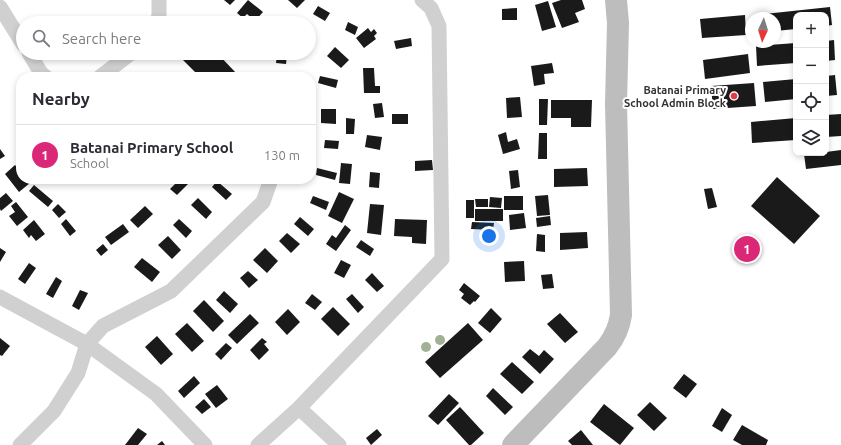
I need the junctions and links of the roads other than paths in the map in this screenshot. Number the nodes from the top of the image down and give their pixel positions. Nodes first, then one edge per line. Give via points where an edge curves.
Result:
1 (159, 0) edge
2 (422, 0) edge
3 (616, 0) edge
4 (0, 7) edge
5 (159, 16) edge
6 (16, 33) edge
7 (33, 60) edge
8 (122, 60) edge
9 (40, 72) edge
10 (106, 72) edge
11 (269, 184) edge
12 (0, 297) edge
13 (87, 344) junction
14 (299, 408) junction
15 (20, 445) edge
16 (205, 445) edge
17 (258, 445) edge
18 (339, 445) edge
19 (513, 445) edge

1 - 5 street
2 - 14 street via 431,8 439,26 442,259
3 - 19 street via 621,315 619,326 607,347
4 - 6 street
7 - 9 street
8 - 10 street
11 - 13 street via 263,202 171,291 103,326
12 - 13 street
13 - 15 street via 78,373 54,411
13 - 16 street via 156,394
14 - 17 street
14 - 18 street

